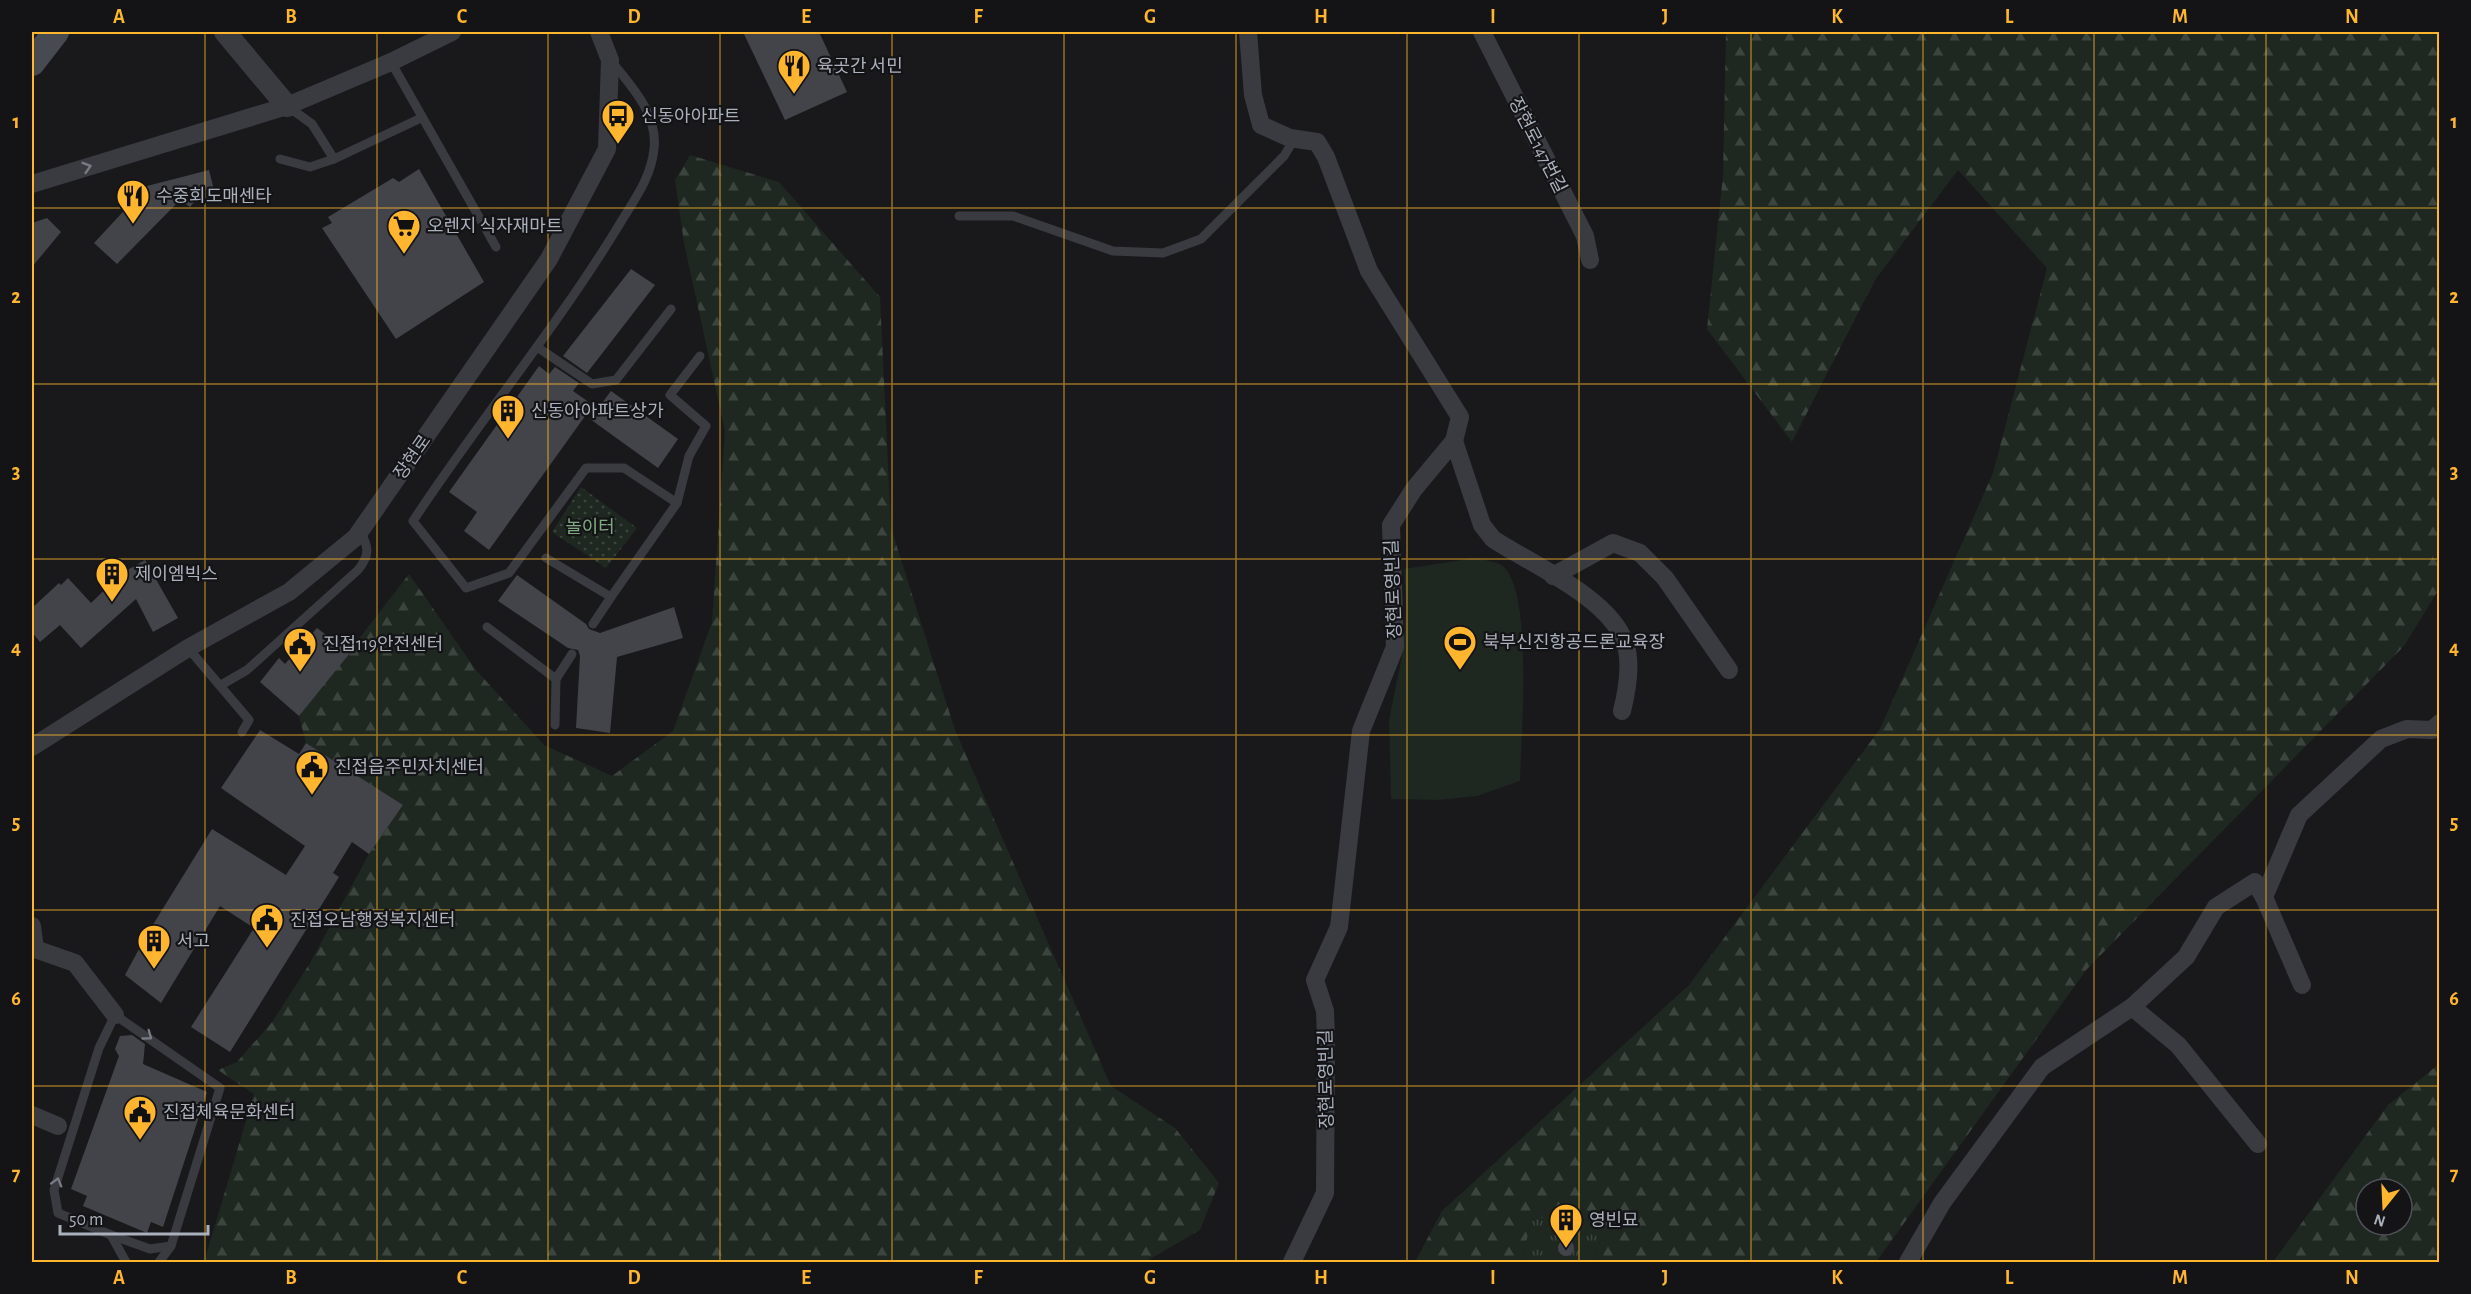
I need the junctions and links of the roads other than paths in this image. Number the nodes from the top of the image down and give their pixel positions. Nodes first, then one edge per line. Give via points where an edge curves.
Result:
1 (56, 32) edge
2 (225, 32) edge
3 (452, 32) edge
4 (599, 32) edge
5 (1248, 32) edge
6 (1482, 32) edge
7 (610, 60) junction
8 (391, 62) junction
9 (32, 63) edge
10 (287, 106) junction
11 (421, 118) junction
12 (1295, 138) junction
13 (280, 159) dead end
14 (334, 159) junction
15 (32, 184) edge
16 (959, 216) dead end
17 (496, 247) dead end
18 (1590, 260) dead end
19 (671, 309) dead end
20 (537, 347) junction
21 (700, 356) dead end
22 (1454, 441) junction
23 (677, 503) junction
24 (360, 531) junction
25 (546, 558) dead end
26 (1553, 576) junction
27 (611, 597) junction
28 (592, 624) dead end
29 (487, 627) dead end
30 (188, 648) junction
31 (572, 654) dead end
32 (1729, 670) dead end
33 (556, 679) junction
34 (221, 685) junction
35 (1622, 711) dead end
36 (555, 725) dead end
37 (2437, 731) edge
38 (242, 732) dead end
39 (32, 747) edge
40 (2264, 897) junction
41 (32, 926) edge
42 (2302, 985) dead end
43 (2132, 1007) junction
44 (115, 1015) junction
45 (32, 1115) edge
46 (58, 1126) dead end
47 (2258, 1144) dead end
48 (111, 1234) junction
49 (171, 1246) junction
50 (126, 1263) edge
51 (159, 1263) edge
52 (1292, 1263) edge
53 (1908, 1263) edge

1 - 9 main road
2 - 10 street
3 - 8 street
4 - 7 street, 장현로
5 - 12 street via 1253,94 1261,125
6 - 18 street, 장현로147번길 via 1585,236
7 - 20 lane via 642,99 651,120 655,147 650,174 582,285
7 - 24 street, 장현로 via 608,149 549,259
8 - 10 street
8 - 11 lane
10 - 14 lane via 312,124
15 -> 10 street
11 - 14 lane
11 - 17 lane
12 - 16 lane via 1284,156 1201,239 1162,253 1113,251 1013,216
12 - 22 street via 1317,142 1326,157 1369,271 1460,417
13 - 14 lane via 310,167
19 - 20 lane via 616,380 592,384
20 - 23 lane via 454,458 414,521 466,588 508,573 586,468 624,468
21 - 23 lane via 670,395 706,426 690,456
22 - 26 street via 1482,525 1493,539
22 - 52 street, 장현로영빈길 via 1414,489 1391,525 1395,646 1361,731 1339,927 1315,980 1325,1011 1325,1193
23 - 27 lane
24 - 30 street, 장현로 via 289,592
24 - 34 lane via 368,545 367,559 358,570 247,670
25 - 27 lane
26 - 32 street via 1613,543 1640,553 1665,578
26 - 35 street via 1593,603 1616,625 1626,644 1627,692
27 - 28 lane
29 - 33 lane
30 - 34 lane
30 - 39 street, 장현로
31 - 33 lane
33 - 36 lane
34 - 38 lane via 249,720
37 - 40 street via 2407,729 2381,739 2299,815
40 - 42 street
40 - 43 street via 2255,882 2216,907 2186,957
41 - 44 street via 35,949 75,963
43 - 47 street via 2178,1045
43 - 53 street via 2042,1066 1942,1203
48 -> 44 lane via 58,1213 54,1190 99,1048
44 -> 49 lane via 220,1088
45 - 46 street
48 - 49 lane via 150,1249
48 - 50 lane
49 - 51 lane

